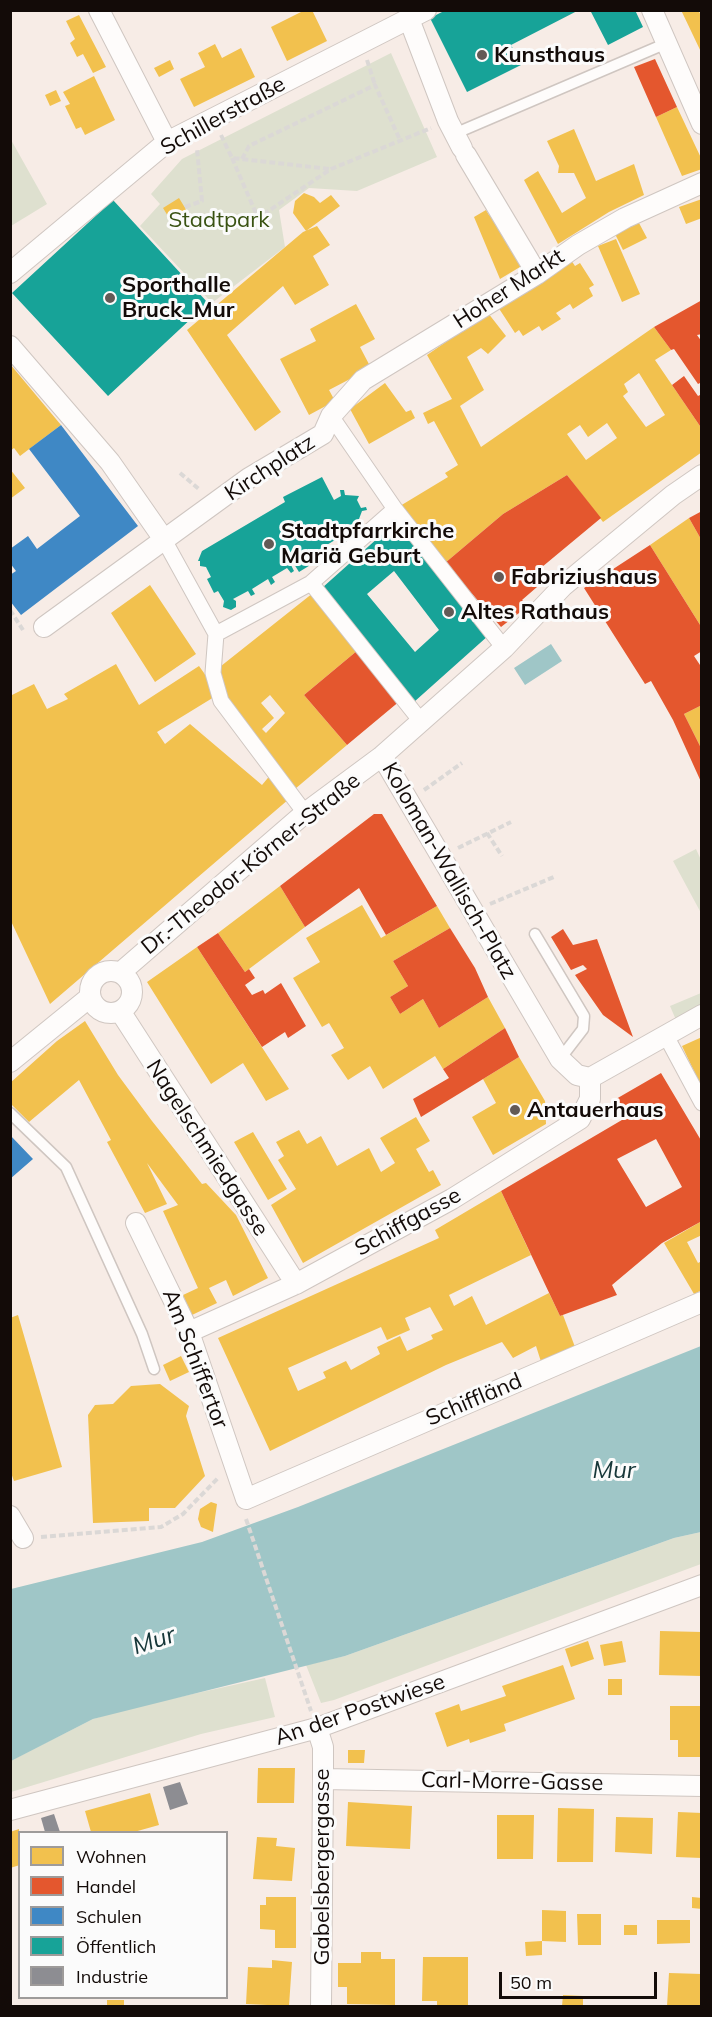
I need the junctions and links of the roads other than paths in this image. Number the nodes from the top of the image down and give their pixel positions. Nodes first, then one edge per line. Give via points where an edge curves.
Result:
1 (99, 10) edge
2 (652, 10) edge
3 (418, 15) edge
4 (667, 43) junction
5 (702, 124) edge
6 (458, 139) junction
7 (167, 142) junction
8 (702, 183) edge
9 (10, 273) edge
10 (537, 274) junction
11 (10, 346) edge
12 (331, 416) junction
13 (702, 476) edge
14 (394, 509) junction
15 (163, 538) junction
16 (311, 582) junction
17 (44, 627) dead end
18 (216, 634) junction
19 (504, 648) junction
20 (420, 720) junction
21 (382, 756) junction
22 (305, 813) junction
23 (535, 934) dead end
24 (120, 973) junction
25 (90, 998) junction
26 (120, 1011) junction
27 (702, 1015) edge
28 (668, 1038) junction
29 (560, 1059) junction
30 (10, 1062) edge
31 (590, 1078) junction
32 (702, 1103) edge
33 (10, 1113) edge
34 (136, 1223) dead end
35 (296, 1284) junction
36 (702, 1302) edge
37 (189, 1332) junction
38 (153, 1369) dead end
39 (245, 1506) joint
40 (10, 1516) edge
41 (23, 1538) road end
42 (702, 1585) edge
43 (317, 1728) junction
44 (324, 1779) junction
45 (702, 1786) edge
46 (10, 1810) edge
47 (321, 2007) edge

1 - 7 street
2 - 4 street
3 - 6 street
3 - 7 street, Schillerstraße
4 - 5 street
4 - 6 lane
6 - 10 street
7 - 9 street, Schillerstraße
8 - 10 street, Hoher Markt via 625,218
10 - 12 street, Hoher Markt via 363,380
11 - 15 street via 110,462
12 - 14 street, Kirchplatz
12 - 15 street, Kirchplatz via 323,434 249,478
13 - 19 street, Koloman-Wallisch-Platz via 673,495 563,586
14 - 16 street
14 - 19 street, Kirchplatz
15 - 17 street, Kirchplatz
15 - 18 street
16 - 18 street
16 - 20 street
18 - 22 street via 213,673 221,701
19 - 20 street, Koloman-Wallisch-Platz
20 - 21 street, Koloman-Wallisch-Platz
21 - 22 street, Dr.-Theodor-Körner-Straße
21 - 29 street, Koloman-Wallisch-Platz
22 - 24 street, Dr.-Theodor-Körner-Straße
23 - 29 lane via 584,1016 583,1029
24 - 25 street via 110,971 98,976
24 - 26 street via 128,979 133,992 128,1005
25 - 26 street via 102,1011
25 - 30 street
26 - 35 street, Nagelschmiedgasse
27 - 28 street
28 - 31 street
28 - 32 street
29 - 31 street, Koloman-Wallisch-Platz via 577,1075
31 - 35 street, Schiffgasse via 590,1099 580,1119 452,1199
33 - 38 lane via 66,1167 142,1334
34 - 37 street, Am Schiffertor
35 - 37 street, Schiffgasse
36 - 39 street, Schiffländ
37 - 39 street, Am Schiffertor via 234,1462
40 - 41 street
42 - 43 street, An der Postwiese
43 - 44 street, Gabelsbergergasse
43 - 46 street, An der Postwiese
44 - 45 street, Carl-Morre-Gasse
44 - 47 street, Gabelsbergergasse

